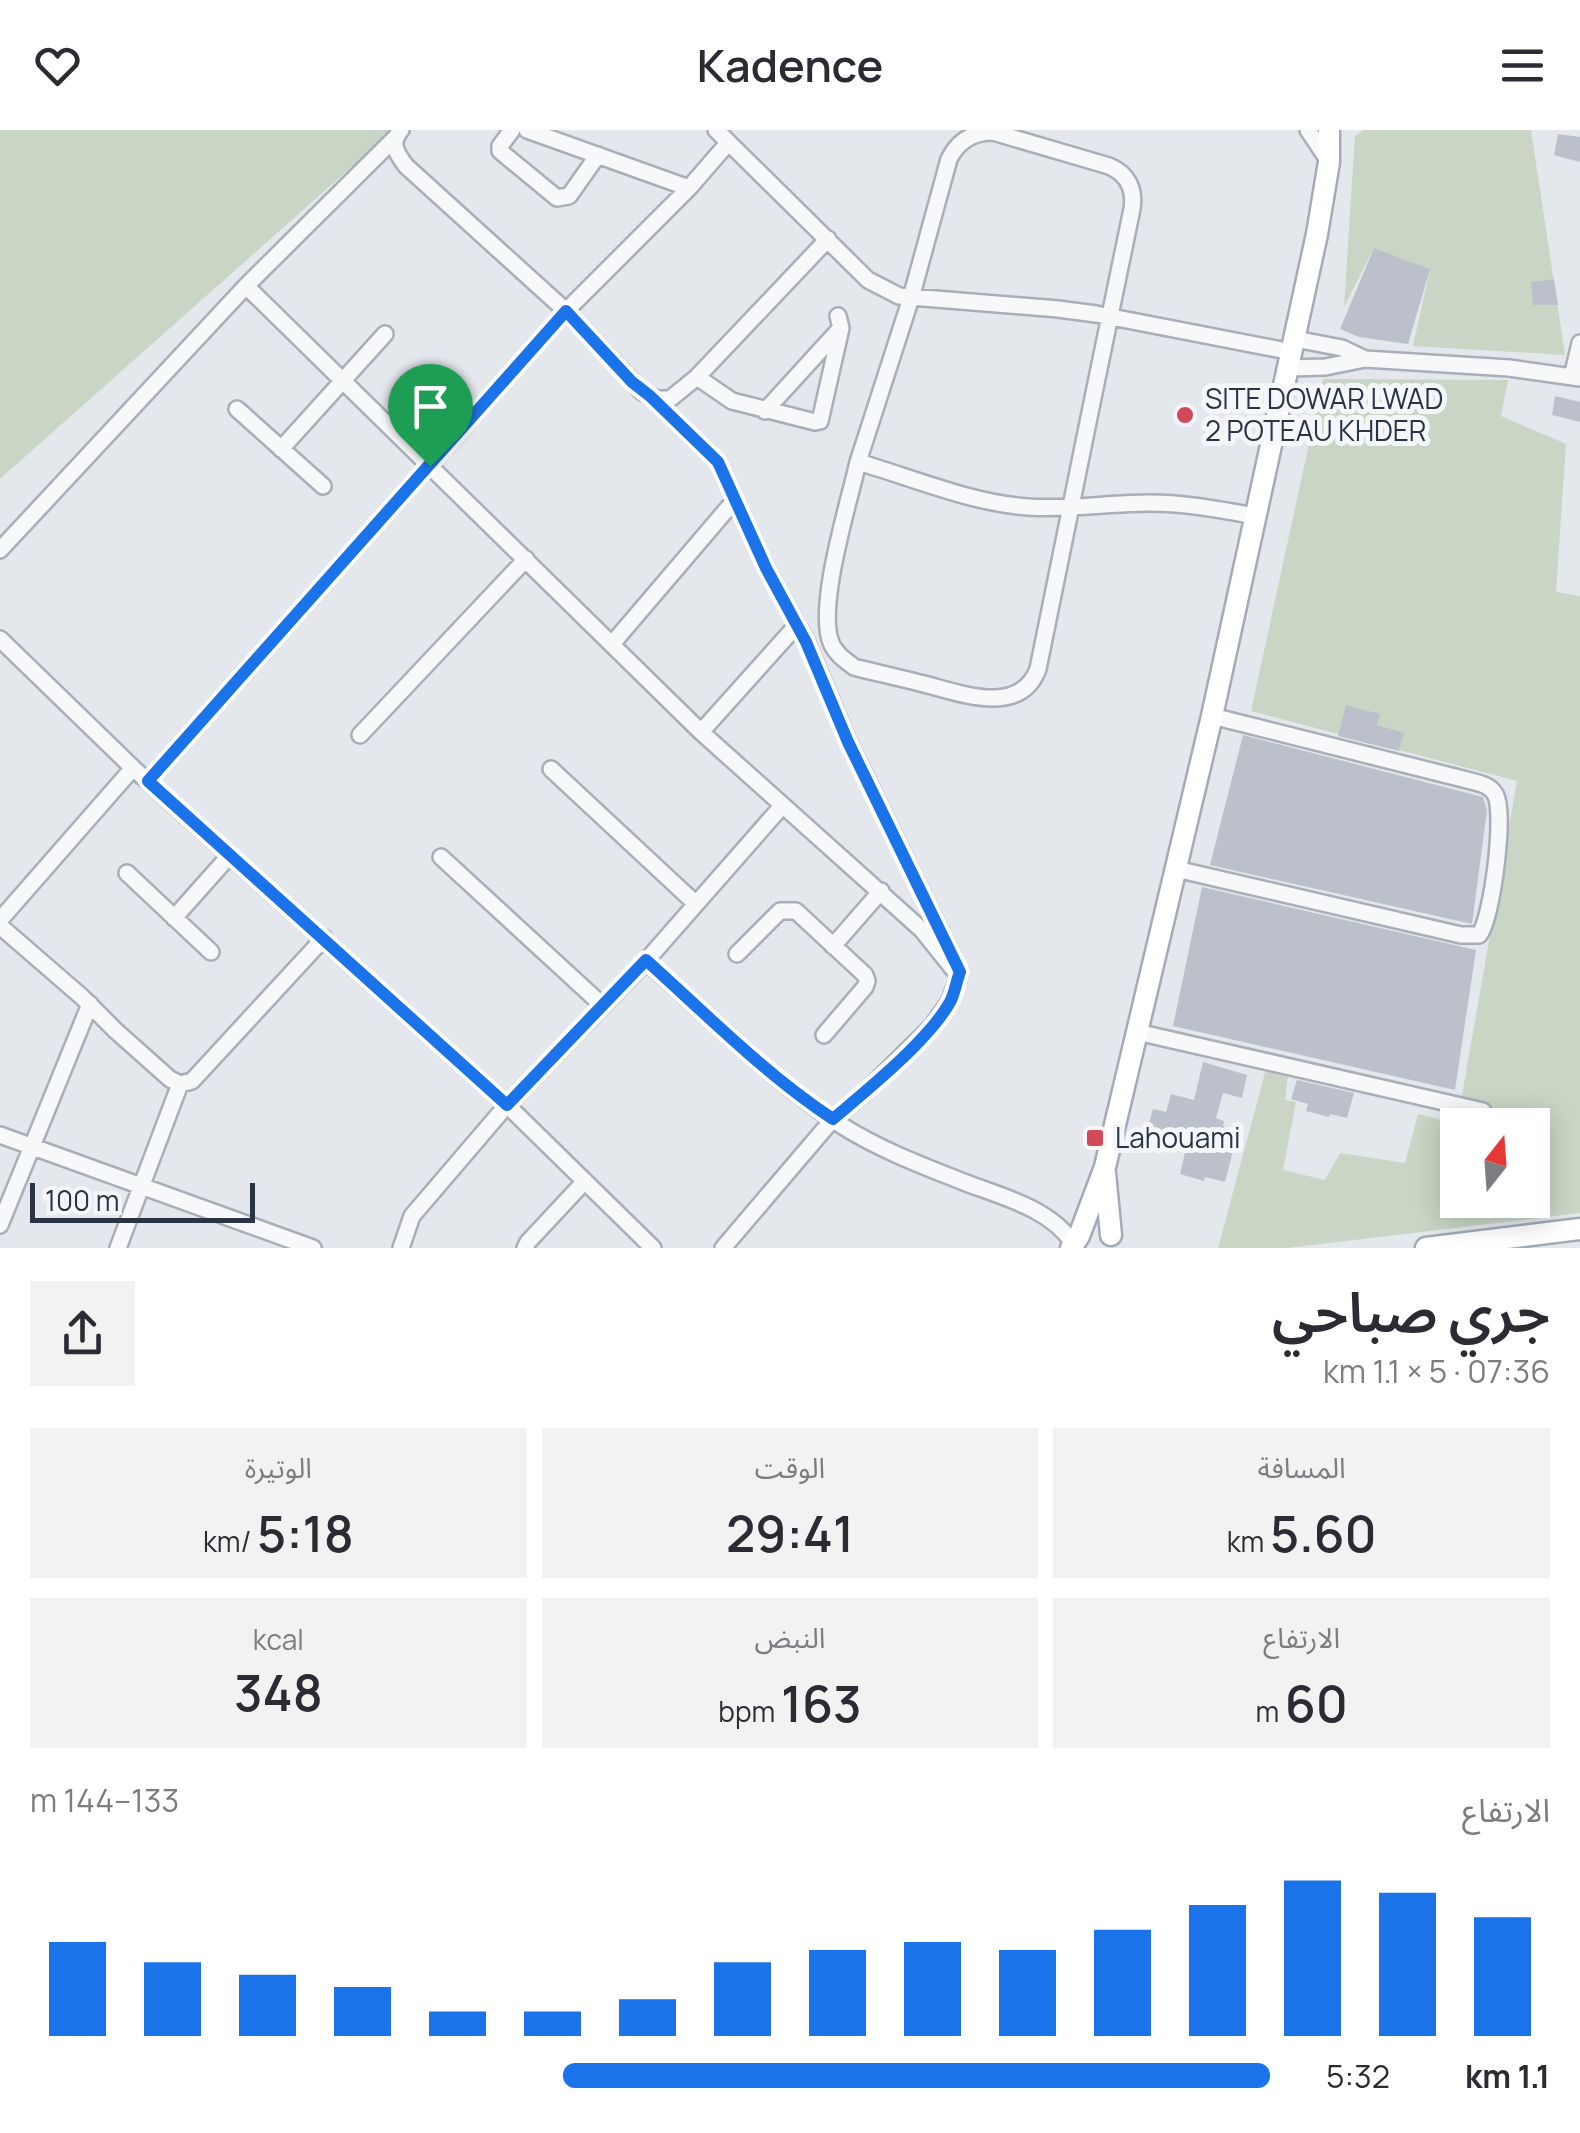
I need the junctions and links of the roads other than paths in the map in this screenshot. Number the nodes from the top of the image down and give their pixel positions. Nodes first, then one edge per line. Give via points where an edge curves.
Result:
1 (512, 130) edge
2 (527, 130) edge
3 (1308, 130) edge
4 (1329, 130) edge
5 (398, 134) edge
6 (722, 136) edge
7 (598, 156) junction
8 (1329, 162) junction
9 (688, 188) junction
10 (828, 240) junction
11 (246, 286) junction
12 (911, 298) junction
13 (566, 311) junction
14 (1110, 316) junction
15 (384, 334) dead end
16 (1580, 343) edge
17 (1292, 353) junction
18 (1365, 359) junction
19 (697, 377) junction
20 (1576, 378) edge
21 (343, 380) junction
22 (650, 396) junction
23 (237, 409) dead end
24 (765, 411) junction
25 (281, 448) junction
26 (858, 462) junction
27 (430, 466) junction
28 (323, 486) dead end
29 (734, 500) junction
30 (1071, 507) junction
31 (1256, 516) junction
32 (0, 550) edge
33 (526, 560) junction
34 (797, 625) junction
35 (0, 639) edge
36 (612, 644) junction
37 (1212, 716) junction
38 (701, 732) junction
39 (360, 736) dead end
40 (133, 768) junction
41 (550, 769) dead end
42 (148, 781) junction
43 (782, 806) junction
44 (230, 855) junction
45 (441, 857) dead end
46 (1176, 869) junction
47 (127, 872) dead end
48 (881, 891) junction
49 (696, 904) junction
50 (174, 918) junction
51 (0, 923) edge
52 (324, 938) junction
53 (833, 946) junction
54 (211, 952) dead end
55 (738, 954) dead end
56 (646, 960) junction
57 (960, 972) junction
58 (90, 1004) junction
59 (602, 1005) junction
60 (1136, 1032) junction
61 (824, 1035) dead end
62 (180, 1084) junction
63 (507, 1105) junction
64 (1466, 1108) edge
65 (833, 1119) junction
66 (0, 1134) edge
67 (31, 1145) junction
68 (1105, 1167) junction
69 (585, 1181) junction
70 (141, 1186) junction
71 (0, 1225) edge
72 (1580, 1228) edge
73 (266, 1231) junction
74 (1074, 1242) edge
75 (1116, 1242) edge
76 (118, 1248) edge
77 (260, 1248) edge
78 (313, 1248) edge
79 (401, 1248) edge
80 (526, 1248) edge
81 (653, 1248) edge
82 (723, 1248) edge
83 (1426, 1248) edge

1 - 7 street via 499,149 557,198 569,196
2 - 7 street
3 - 8 street
4 - 8 main road
5 - 11 street
5 - 13 street via 395,148 406,166
6 - 9 street
6 - 10 street
7 - 9 street
8 - 17 main road
9 - 13 street
10 - 12 street via 868,280
10 - 19 street
11 - 21 street
11 - 32 street
12 - 14 street
12 - 14 street via 953,151 974,134 992,132 1110,166 1127,180 1132,208
12 - 26 street
13 - 22 street
13 - 27 street
14 - 17 street
14 - 30 street
15 - 21 street
16 - 20 street
17 - 18 street via 1331,345
17 - 18 street via 1325,367
17 - 31 main road
18 - 20 street
19 - 22 street via 670,399
19 - 24 street via 732,402
21 - 25 street
21 - 27 street
22 - 29 street via 718,462
23 - 25 street
24 - 24 street via 839,322 820,420
25 - 28 street
26 - 30 street via 990,501
26 - 30 street via 828,595 831,643 854,666 981,698 1010,696 1034,679
27 - 33 street
27 - 42 street
29 - 34 street
29 - 36 street
30 - 31 street via 1156,503
31 - 37 main road
33 - 36 street
33 - 39 street
34 - 38 street
34 - 57 street
35 - 40 street
36 - 38 street
37 - 46 main road
37 - 46 street via 1491,788 1499,816 1492,899 1483,932 1461,935
38 - 43 street
40 - 42 street
40 - 51 street
41 - 49 street
42 - 44 street
43 - 48 street
43 - 49 street
44 - 50 street
44 - 52 street
45 - 59 street
46 - 60 main road
47 - 50 street
48 - 53 street
48 - 57 street
49 - 56 street
50 - 54 street
51 - 58 street
52 - 62 street via 192,1080
52 - 63 street
53 - 55 street via 789,910 780,911
53 - 61 street via 867,982
56 - 59 street
56 - 65 street
57 - 65 street via 932,1026
58 - 62 street
58 - 67 street
59 - 63 street
60 - 64 street
60 - 68 main road
62 - 70 street
63 - 69 street
63 - 79 street via 412,1216
65 - 74 street via 886,1150 1031,1210
65 - 82 street
66 - 67 street
67 - 70 street
67 - 71 street
68 - 74 main road
68 - 75 main road
69 - 80 street
69 - 81 street
70 - 73 street
70 - 76 street
72 - 83 main road
73 - 77 street
73 - 78 street
74 - 75 main road via 1096,1231

